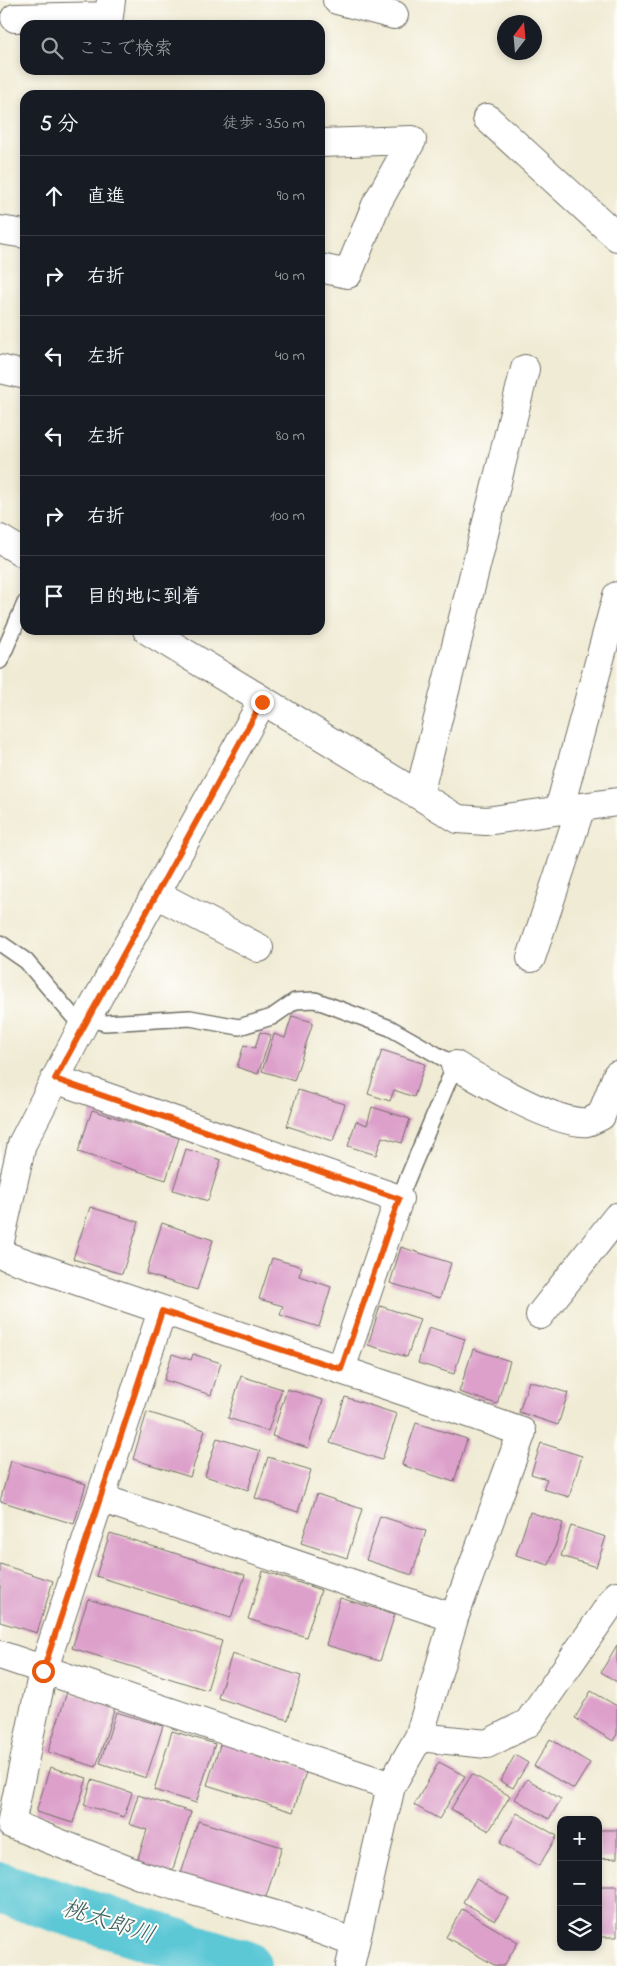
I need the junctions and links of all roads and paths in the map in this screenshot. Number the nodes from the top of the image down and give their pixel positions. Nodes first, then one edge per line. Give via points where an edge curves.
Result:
1 (111, 0) edge
2 (337, 0) edge
3 (394, 15) dead end
4 (15, 18) dead end
5 (487, 118) dead end
6 (325, 143) edge
7 (0, 230) edge
8 (20, 233) edge
9 (617, 237) edge
10 (325, 269) edge
11 (0, 369) edge
12 (525, 370) dead end
13 (20, 374) edge
14 (0, 539) edge
15 (20, 551) edge
16 (617, 596) edge
17 (20, 614) edge
18 (155, 635) edge
19 (0, 660) edge
20 (262, 702) junction
21 (419, 796) junction
22 (617, 802) edge
23 (570, 809) junction
24 (156, 894) junction
25 (0, 944) edge
26 (259, 948) dead end
27 (531, 958) dead end
28 (85, 1022) junction
29 (455, 1065) junction
30 (617, 1075) edge
31 (55, 1079) junction
32 (399, 1199) junction
33 (617, 1218) edge
34 (0, 1241) edge
35 (0, 1254) edge
36 (162, 1311) junction
37 (540, 1315) dead end
38 (341, 1369) junction
39 (100, 1498) junction
40 (617, 1595) edge
41 (454, 1618) junction
42 (0, 1655) edge
43 (43, 1671) junction
44 (419, 1737) junction
45 (390, 1786) junction
46 (352, 1954) edge

1 - 4 street via 109,16
2 - 3 street
5 - 9 street
6 - 10 street via 412,140 376,204 348,274
7 - 8 street
11 - 13 street
12 - 21 street
14 - 15 street
16 - 23 street
17 - 19 lane
18 - 20 street
20 - 21 street
20 - 24 street
21 - 23 street via 458,819 486,821
22 - 23 street
23 - 27 street
24 - 26 street
24 - 28 street
25 - 28 lane via 26,961
28 - 29 lane via 190,1018 239,1027 272,1017 295,1000 315,1000 390,1028
28 - 31 street
29 - 30 street via 504,1094 564,1118 587,1122 602,1116
29 - 32 lane
31 - 32 street
31 - 34 street via 22,1144
32 - 38 street
33 - 37 street
35 - 36 street
36 - 38 street
36 - 39 street
38 - 41 street via 522,1432
39 - 41 street
39 - 43 street
40 - 44 street via 528,1723 487,1744
41 - 44 street
42 - 43 street
43 - 45 street
43 - 46 street via 11,1824 142,1876 296,1921
44 - 45 street
45 - 46 street

